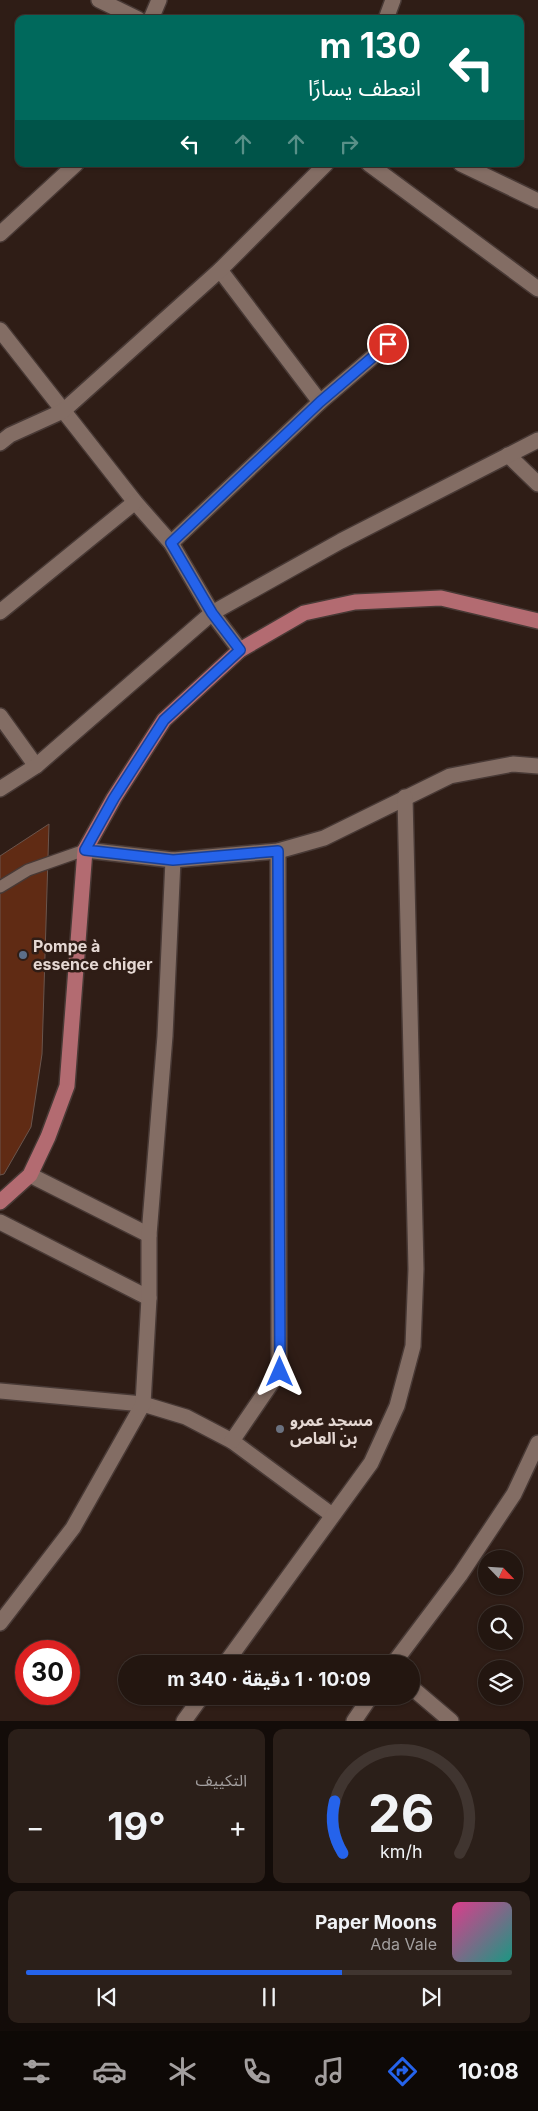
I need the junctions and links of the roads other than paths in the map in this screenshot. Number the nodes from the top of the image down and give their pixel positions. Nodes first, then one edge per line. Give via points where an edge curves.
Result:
1 (99, 0) edge
2 (159, 0) edge
3 (393, 0) edge
4 (130, 15) edge
5 (153, 15) edge
6 (387, 15) edge
7 (73, 167) edge
8 (323, 167) edge
9 (373, 167) edge
10 (466, 167) edge
11 (538, 201) edge
12 (0, 234) edge
13 (220, 270) junction
14 (538, 289) edge
15 (0, 330) edge
16 (388, 344) dead end
17 (320, 402) junction
18 (63, 411) junction
19 (538, 440) edge
20 (0, 443) edge
21 (508, 455) junction
22 (538, 484) edge
23 (134, 502) junction
24 (171, 543) junction
25 (0, 612) edge
26 (212, 613) junction
27 (538, 621) edge
28 (240, 650) junction
29 (0, 716) edge
30 (36, 766) junction
31 (538, 766) edge
32 (0, 789) edge
33 (406, 797) junction
34 (85, 850) junction
35 (278, 851) junction
36 (173, 860) junction
37 (0, 887) edge
38 (30, 1175) junction
39 (0, 1202) edge
40 (0, 1222) edge
41 (149, 1235) junction
42 (150, 1298) junction
43 (0, 1391) edge
44 (143, 1404) junction
45 (232, 1441) junction
46 (538, 1443) edge
47 (332, 1515) junction
48 (0, 1623) edge
49 (231, 1655) edge
50 (400, 1655) edge
51 (420, 1695) edge
52 (196, 1705) edge
53 (365, 1705) edge
54 (184, 1721) edge
55 (354, 1721) edge
56 (451, 1721) edge

1 - 4 street
2 - 5 street
3 - 6 street
7 - 12 street
8 - 13 street
9 - 14 street
10 - 11 street
13 - 17 street
13 - 18 street
15 - 18 street
16 - 17 street
17 - 24 street
18 - 20 street via 10,435
18 - 23 street
19 - 21 street
21 - 22 street
21 - 26 street via 341,541
23 - 24 street
23 - 25 street
24 - 26 street
26 - 28 street
26 - 30 street
27 - 28 main road via 441,598 355,602 304,613
28 - 34 main road via 164,720
29 - 30 street
30 - 32 street
31 - 33 street via 513,764 450,776
33 - 35 street via 324,838
33 - 47 street via 416,1249 413,1346 396,1406 371,1463
34 - 36 street
34 - 37 lane via 28,870
34 - 38 main road via 67,1086
35 - 36 street
35 - 45 street via 280,1372
36 - 41 street via 165,1036
38 - 39 main road
38 - 41 street
40 - 42 street
41 - 42 street
42 - 44 street
43 - 44 street
44 - 45 street via 186,1417
44 - 48 street via 73,1528
45 - 47 street
46 - 50 street via 514,1494
47 - 49 street
51 - 56 street
52 - 54 street
53 - 55 street

